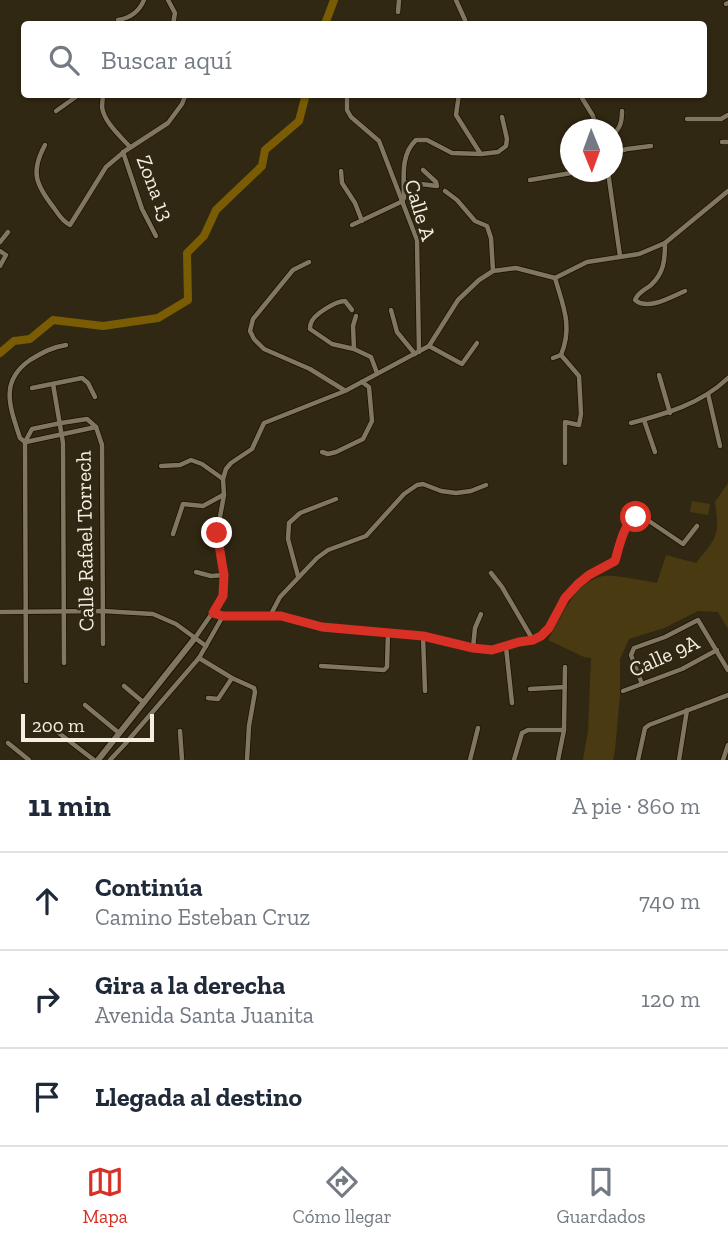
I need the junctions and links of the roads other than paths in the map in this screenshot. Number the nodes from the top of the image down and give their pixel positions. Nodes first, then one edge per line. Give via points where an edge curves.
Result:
1 (144, 0) edge
2 (168, 0) edge
3 (400, 0) edge
4 (456, 0) edge
5 (398, 12) dead end
6 (118, 19) dead end
7 (174, 21) edge
8 (465, 21) edge
9 (74, 98) edge
10 (103, 98) edge
11 (184, 98) edge
12 (347, 98) edge
13 (458, 98) edge
14 (582, 98) dead end
15 (56, 111) dead end
16 (622, 111) dead end
17 (728, 115) edge
18 (502, 117) dead end
19 (594, 119) edge
20 (622, 119) edge
21 (687, 119) dead end
22 (45, 145) dead end
23 (651, 146) dead end
24 (130, 147) junction
25 (623, 150) edge
26 (123, 152) junction
27 (481, 154) junction
28 (423, 170) dead end
29 (341, 172) dead end
30 (560, 175) edge
31 (530, 180) dead end
32 (609, 182) edge
33 (404, 183) junction
34 (445, 191) dead end
35 (728, 191) edge
36 (403, 202) junction
37 (362, 221) junction
38 (352, 225) dead end
39 (8, 232) dead end
40 (156, 236) dead end
41 (0, 242) edge
42 (665, 243) junction
43 (0, 251) edge
44 (620, 256) junction
45 (309, 262) dead end
46 (0, 266) edge
47 (493, 271) junction
48 (555, 278) junction
49 (685, 292) dead end
50 (352, 310) dead end
51 (391, 310) dead end
52 (356, 316) dead end
53 (477, 343) dead end
54 (66, 345) dead end
55 (429, 346) junction
56 (354, 349) junction
57 (417, 353) junction
58 (561, 355) junction
59 (553, 358) dead end
60 (377, 373) junction
61 (659, 375) dead end
62 (728, 378) edge
63 (362, 382) junction
64 (54, 384) junction
65 (32, 388) dead end
66 (345, 391) junction
67 (708, 394) junction
68 (95, 397) dead end
69 (670, 413) junction
70 (644, 419) junction
71 (61, 423) junction
72 (631, 423) dead end
73 (96, 427) junction
74 (62, 434) junction
75 (25, 442) junction
76 (720, 446) dead end
77 (322, 452) dead end
78 (655, 452) dead end
79 (565, 463) dead end
80 (162, 466) dead end
81 (223, 479) junction
82 (486, 485) dead end
83 (224, 495) junction
84 (336, 499) dead end
85 (697, 526) dead end
86 (173, 534) dead end
87 (196, 572) dead end
88 (491, 573) dead end
89 (224, 575) junction
90 (299, 577) junction
91 (103, 611) junction
92 (0, 612) edge
93 (25, 612) junction
94 (64, 612) junction
95 (213, 613) junction
96 (481, 614) dead end
97 (223, 616) junction
98 (270, 616) junction
99 (388, 632) junction
100 (423, 636) junction
101 (195, 638) junction
102 (533, 640) junction
103 (103, 643) dead end
104 (206, 646) junction
105 (506, 647) junction
106 (473, 648) junction
107 (716, 650) junction
108 (199, 658) junction
109 (64, 663) dead end
110 (321, 666) dead end
111 (565, 667) dead end
112 (728, 670) edge
113 (232, 678) junction
114 (26, 681) dead end
115 (642, 684) junction
116 (124, 686) dead end
117 (565, 687) junction
118 (530, 689) dead end
119 (425, 691) dead end
120 (623, 691) dead end
121 (728, 695) edge
122 (208, 698) dead end
123 (710, 701) junction
124 (144, 702) junction
125 (512, 704) dead end
126 (85, 705) dead end
127 (714, 709) dead end
128 (687, 710) junction
129 (47, 724) dead end
130 (478, 728) dead end
131 (564, 730) junction
132 (180, 731) dead end
133 (119, 733) junction
134 (8, 743) dead end
135 (728, 745) edge
136 (29, 760) edge
137 (96, 760) edge
138 (110, 760) edge
139 (182, 760) edge
140 (247, 760) edge
141 (470, 760) edge
142 (514, 760) edge
143 (558, 760) edge
144 (638, 760) edge
145 (679, 760) edge
146 (723, 760) edge

1 - 6 street via 140,10
2 - 7 street
3 - 5 street
4 - 8 street
9 - 15 street
10 - 24 street via 105,116
11 - 24 street via 168,123
12 - 36 street, Calle A via 351,117 379,141
13 - 27 street via 456,115
14 - 19 street
16 - 20 street
17 - 21 street
18 - 27 street via 506,146
22 - 26 street via 38,157 37,183 70,225 106,167
23 - 25 street
24 - 26 street
26 - 40 street, Zona 13
27 - 33 street via 452,153 427,140 416,140 405,157
28 - 33 street via 437,186
29 - 37 street
30 - 31 street
32 - 44 street
33 - 36 street
34 - 47 street via 475,221 487,226
35 - 42 street
36 - 37 street
36 - 57 street, Calle A via 417,240
37 - 38 street
39 - 41 street
42 - 44 street
42 - 49 street via 661,274 635,300 650,304
43 - 46 street via 6,255
44 - 48 street via 586,262
45 - 66 street via 293,270 253,318 250,331 264,349
47 - 48 street via 516,268
47 - 55 street via 458,300
48 - 58 street via 568,322
50 - 56 street via 345,301 337,301 315,318 310,329 332,344
51 - 57 street via 397,332
52 - 56 street
53 - 55 street via 462,364
54 - 75 street via 21,365 10,377 6,391
55 - 57 street
56 - 60 street via 371,357
57 - 60 street
58 - 59 street
58 - 79 street via 579,376 581,414 579,425 565,422
60 - 63 street
61 - 69 street
62 - 67 street
63 - 66 street
63 - 77 street via 369,387 372,421 363,439 336,452
64 - 65 street
64 - 68 street via 82,378
64 - 71 street
66 - 81 street via 264,423 253,449 231,463
67 - 69 street
67 - 76 street
69 - 70 street
70 - 72 street
70 - 78 street
71 - 73 street via 87,419
71 - 74 street
71 - 75 street via 32,429
73 - 74 street, Calle Rafael Torrech
73 - 91 street, Calle Rafael Torrech via 102,445
74 - 75 street, Calle Rafael Torrech
74 - 94 street
75 - 93 street
80 - 81 street via 191,460
81 - 83 street
82 - 90 street via 456,493 417,485 366,536 328,550
83 - 86 street via 203,506 183,504
83 - 89 street via 217,533
84 - 90 street via 300,513 289,523 288,539
85 - 102 street via 683,544 649,521 631,519 615,561 578,584 549,628
87 - 89 street
88 - 102 street
89 - 95 street via 223,596
90 - 98 street
91 - 94 street
91 - 101 street via 153,614
91 - 103 street, Calle Rafael Torrech
92 - 93 street
93 - 94 street
93 - 114 street
94 - 109 street
95 - 97 street
95 - 101 street
96 - 106 street
97 - 98 street
97 - 104 street
98 - 99 street via 322,627
99 - 100 street
99 - 110 street via 384,670
100 - 106 street
100 - 119 street
101 - 104 street
101 - 124 street
102 - 105 street
104 - 108 street
105 - 106 street
105 - 125 street
107 - 112 street
107 - 115 street, Calle 9A
107 - 115 street via 698,620 634,649 631,655
108 - 113 street
108 - 138 street
111 - 117 street
113 - 122 street via 218,699
113 - 140 street via 255,692
115 - 120 street, Calle 9A
116 - 124 street
117 - 118 street
117 - 131 street
121 - 123 street
123 - 127 street
123 - 128 street
124 - 133 street
126 - 133 street
128 - 144 street via 649,724
128 - 145 street
129 - 137 street
130 - 141 street
131 - 142 street via 522,733
131 - 143 street
132 - 139 street
133 - 137 street
134 - 136 street
135 - 146 street

